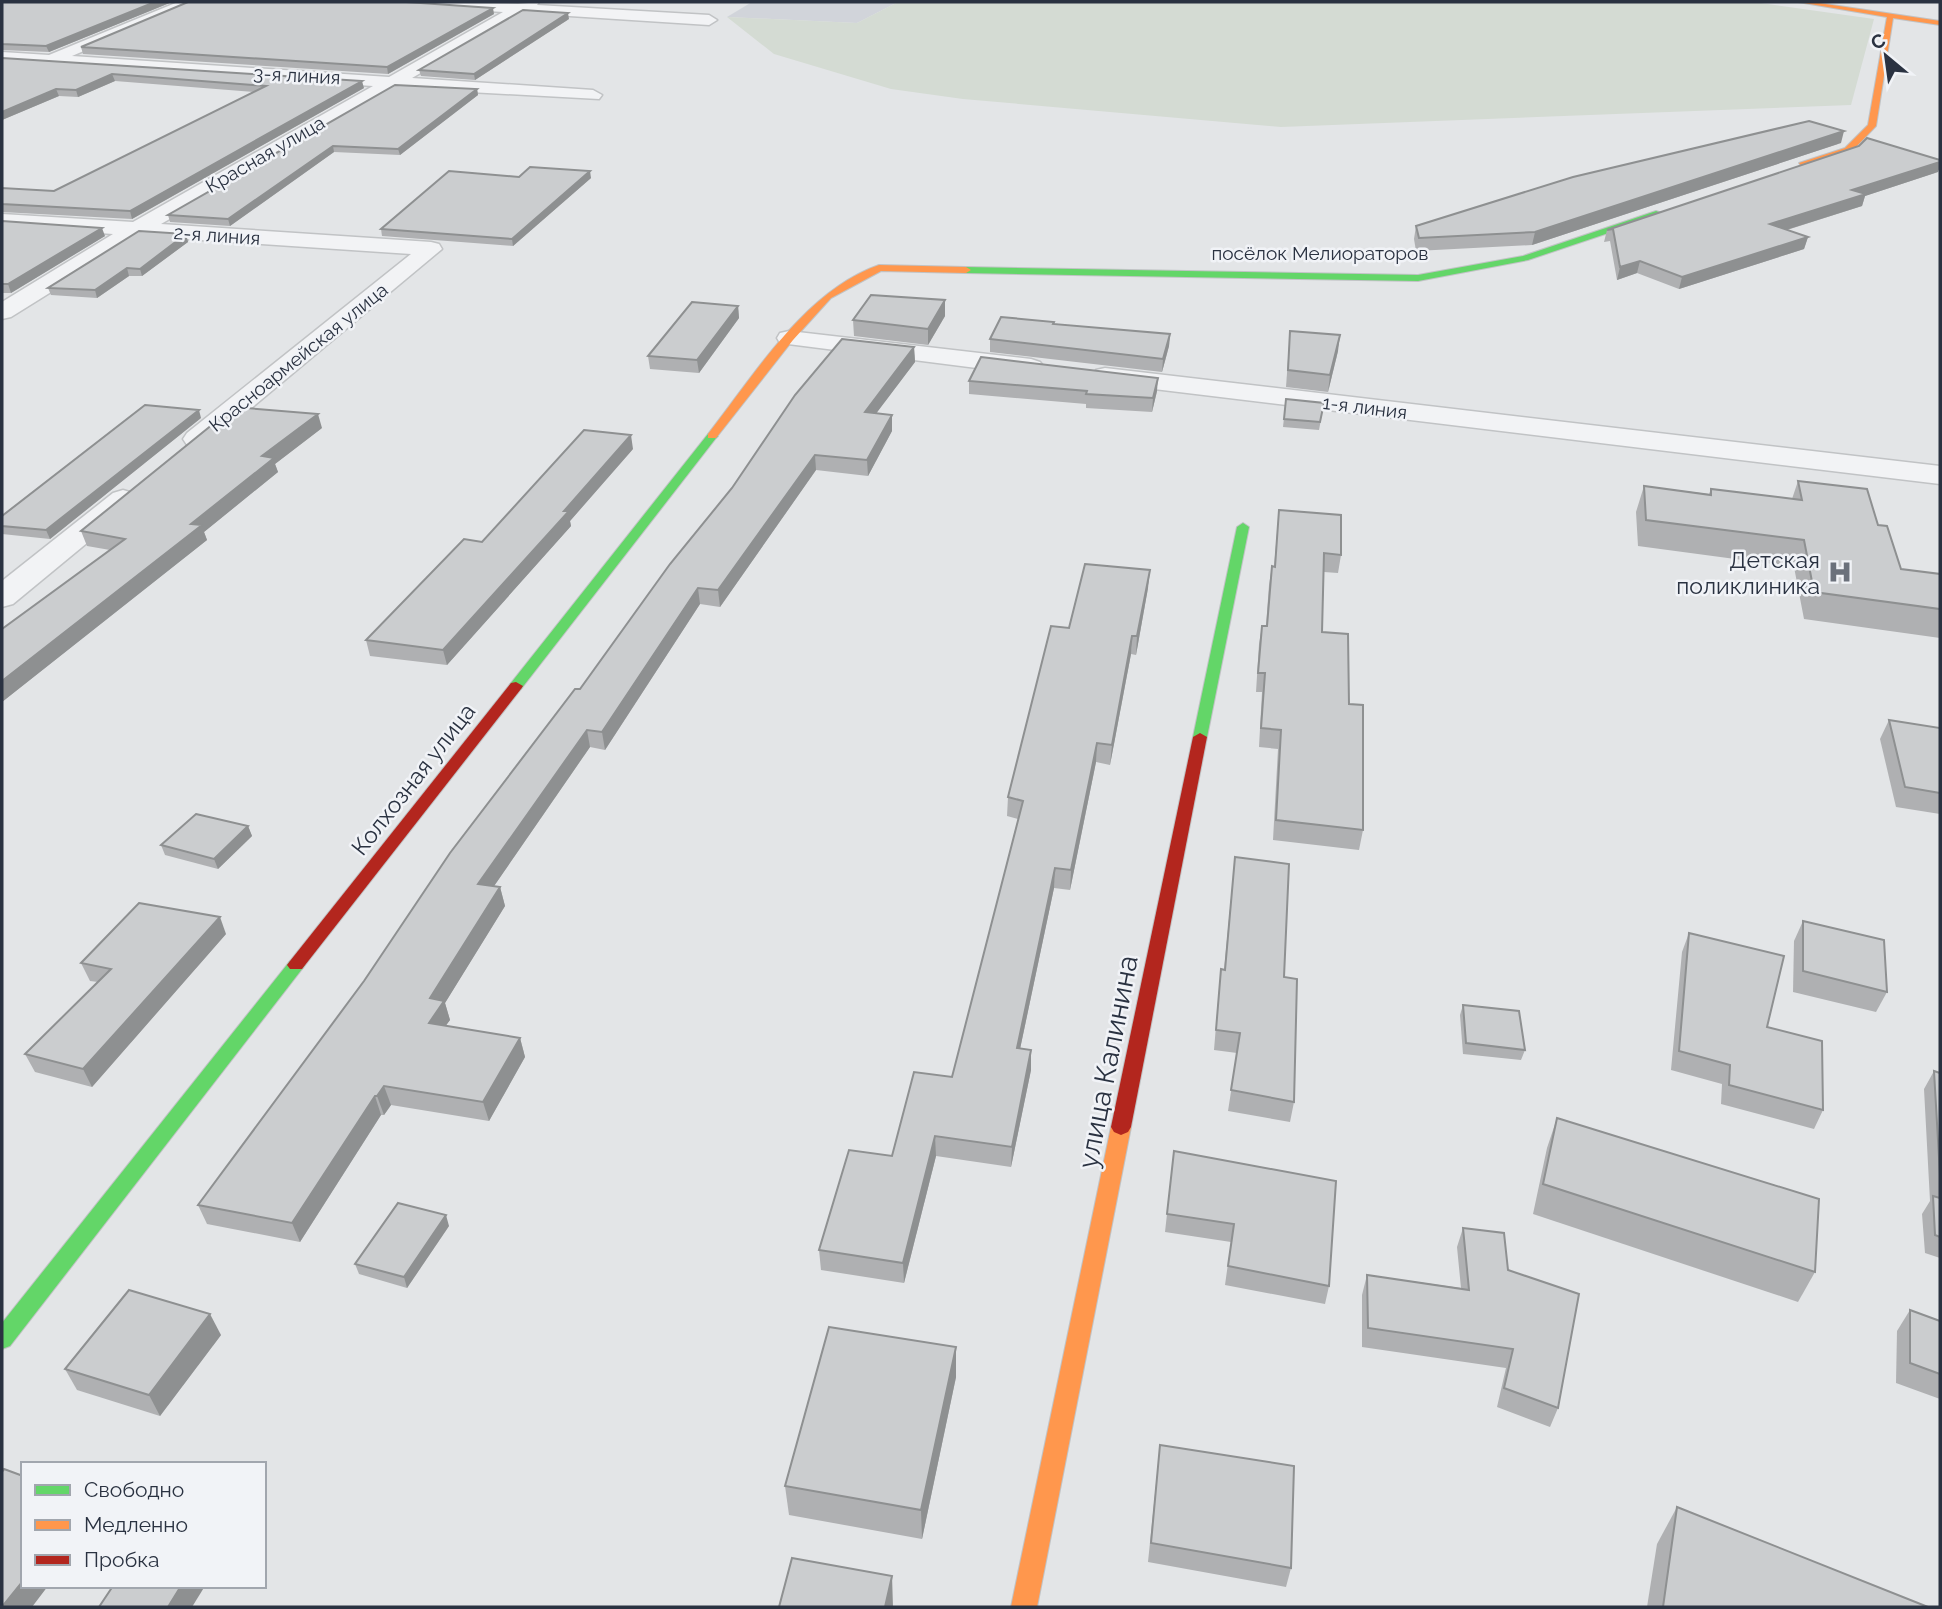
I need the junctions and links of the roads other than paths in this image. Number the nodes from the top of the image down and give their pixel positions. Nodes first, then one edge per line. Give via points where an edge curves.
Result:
1 (190, 2) edge
2 (409, 2) edge
3 (1801, 2) edge
4 (526, 5) edge
5 (1889, 15) junction
6 (709, 20) dead end
7 (1940, 23) edge
8 (2, 57) edge
9 (48, 60) junction
10 (13, 75) edge
11 (392, 81) junction
12 (593, 95) dead end
13 (1784, 172) edge
14 (1667, 211) edge
15 (2, 219) edge
16 (135, 230) junction
17 (431, 249) joint
18 (879, 268) joint
19 (2, 312) edge
20 (789, 338) junction
21 (1053, 369) edge
22 (1081, 373) edge
23 (174, 458) edge
24 (1940, 475) edge
25 (141, 484) edge
26 (1243, 527) dead end
27 (2, 597) edge
28 (2, 1339) edge
29 (1024, 1607) edge

1 - 9 street
2 - 4 street
3 - 5 street
4 - 6 street
4 - 11 street, Красная улица
5 - 7 street
5 - 13 street via 1872,127 1849,150
8 - 9 street, 3-я линия
9 - 10 street
9 - 11 street, 3-я линия
11 - 12 street, 3-я линия
11 - 16 street, Красная улица
14 - 18 street, посёлок Мелиораторов via 1525,258 1418,278
15 - 16 street, 2-я линия
16 - 17 street, 2-я линия
16 - 19 street, Красная улица
17 - 23 street, Красноармейская улица
18 - 20 street, Колхозная улица via 828,296
20 - 21 street
20 - 28 street, Колхозная улица
22 - 24 street, 1-я линия
25 - 27 street
26 - 29 street, улица Калинина

